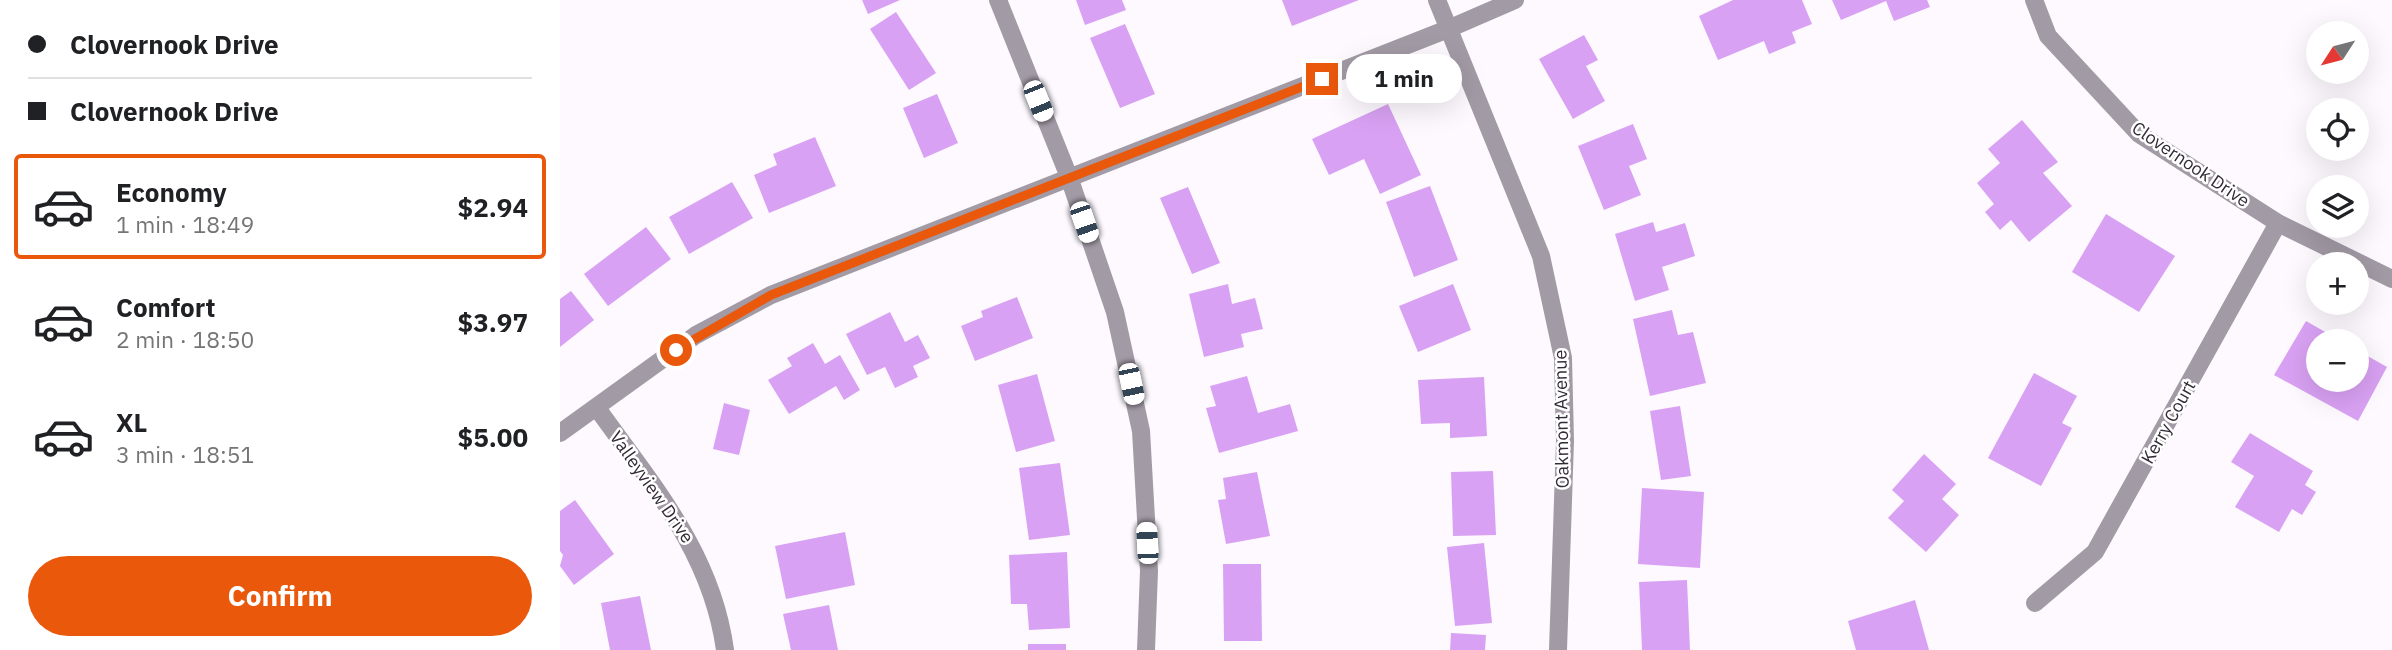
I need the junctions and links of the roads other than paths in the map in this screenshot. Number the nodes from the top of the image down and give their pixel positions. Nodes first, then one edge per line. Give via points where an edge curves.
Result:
1 (998, 0) edge
2 (1437, 0) edge
3 (1515, 0) edge
4 (2034, 0) edge
5 (1448, 29) junction
6 (1069, 177) junction
7 (2278, 223) junction
8 (2392, 279) edge
9 (597, 408) junction
10 (560, 432) edge
11 (2035, 603) dead end
12 (726, 650) edge
13 (1146, 650) edge
14 (1558, 650) edge

1 - 6 street
2 - 5 street, Oakmont Avenue
3 - 5 street
4 - 7 street, Clovernook Drive via 2048,36 2139,134
5 - 6 street
5 - 14 street, Oakmont Avenue via 1541,256 1563,358
6 - 9 street via 771,295 696,335
6 - 13 street via 1115,312 1141,431 1149,571
7 - 8 street, Clovernook Drive
7 - 11 street, Kerry Court via 2095,552
9 - 10 street
9 - 12 street, Valleyview Drive via 696,550 715,601

